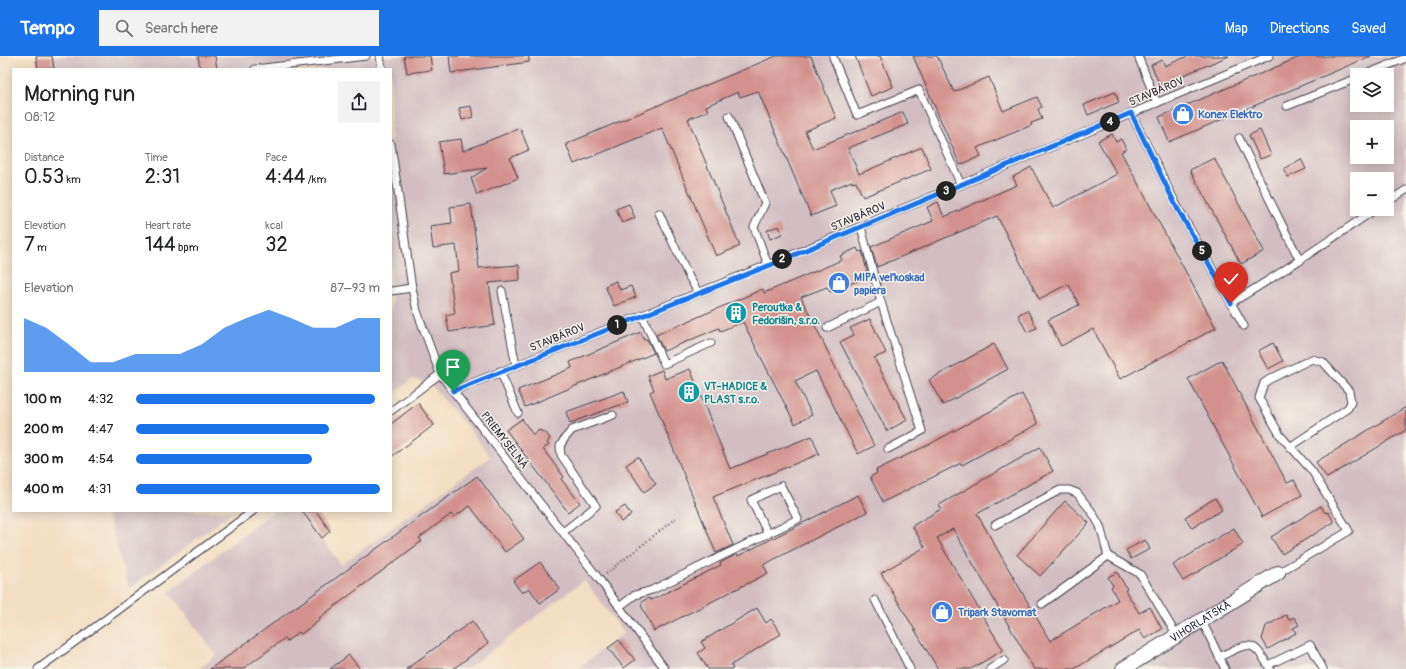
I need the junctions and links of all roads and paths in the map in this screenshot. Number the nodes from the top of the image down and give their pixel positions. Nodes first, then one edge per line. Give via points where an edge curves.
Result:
1 (366, 56) edge
2 (380, 56) edge
3 (1138, 56) edge
4 (1269, 56) edge
5 (832, 57) edge
6 (1406, 58) edge
7 (264, 68) edge
8 (382, 68) edge
9 (1381, 68) edge
10 (1350, 81) edge
11 (1157, 103) junction
12 (1287, 106) dead end
13 (1131, 113) junction
14 (729, 116) dead end
15 (1238, 138) dead end
16 (392, 156) edge
17 (961, 185) junction
18 (1406, 190) edge
19 (1394, 198) edge
20 (659, 213) dead end
21 (1366, 216) edge
22 (861, 227) junction
23 (1300, 261) junction
24 (768, 266) junction
25 (412, 288) junction
26 (392, 291) edge
27 (502, 291) dead end
28 (698, 292) junction
29 (881, 302) junction
30 (1231, 303) junction
31 (642, 315) junction
32 (1244, 326) dead end
33 (827, 328) dead end
34 (712, 343) dead end
35 (516, 366) junction
36 (500, 371) junction
37 (440, 374) junction
38 (453, 391) junction
39 (392, 409) edge
40 (518, 413) dead end
41 (613, 415) dead end
42 (1290, 447) junction
43 (888, 449) dead end
44 (252, 512) edge
45 (677, 517) dead end
46 (995, 524) dead end
47 (563, 532) junction
48 (768, 534) junction
49 (1108, 556) junction
50 (1278, 574) joint
51 (599, 579) junction
52 (875, 600) dead end
53 (1042, 604) dead end
54 (619, 607) junction
55 (1202, 621) junction
56 (1177, 636) junction
57 (1219, 657) junction
58 (1004, 660) dead end
59 (1269, 667) edge
60 (38, 669) edge
61 (665, 669) edge
62 (910, 669) edge
63 (990, 669) edge
64 (1123, 669) edge
65 (1225, 669) edge
66 (1323, 669) edge

1 - 7 lane
2 - 8 lane
3 - 11 lane
4 - 11 lane, STAVBÁROV
5 - 17 lane via 857,115 919,90
6 - 9 lane
10 - 12 lane
11 - 13 lane, STAVBÁROV
13 - 17 lane, STAVBÁROV
13 - 30 lane via 1176,206
14 - 24 lane via 765,203 754,227
15 - 23 lane
16 - 25 lane, PRIEMYSELNÁ
17 - 22 lane, STAVBÁROV
18 - 19 lane
20 - 28 lane
21 - 23 lane
22 - 24 lane, STAVBÁROV
22 - 29 lane
23 - 30 lane
24 - 28 lane, STAVBÁROV
25 - 26 lane
25 - 37 lane, PRIEMYSELNÁ via 417,311
27 - 35 lane
28 - 31 lane, STAVBÁROV
29 - 33 lane
29 - 43 lane via 922,431
30 - 32 lane
31 - 34 lane via 664,364
31 - 35 lane, STAVBÁROV
35 - 36 lane, STAVBÁROV
36 - 38 lane, STAVBÁROV
36 - 40 lane
37 - 38 lane, PRIEMYSELNÁ
37 - 39 lane
38 - 47 lane, PRIEMYSELNÁ
41 - 47 lane via 572,430 560,446 561,455 596,506
42 - 42 lane via 1280,435 1259,398 1261,390 1264,383 1270,379 1312,359 1323,362 1349,391 1351,402 1348,408
42 - 50 lane via 1312,471 1349,531
44 - 60 lane
45 - 51 path
46 - 49 lane via 1060,490 1069,490 1076,493 1092,512 1100,526
47 - 51 lane, PRIEMYSELNÁ
48 - 48 lane via 751,500 781,486 798,519
48 - 54 lane via 635,596
49 - 53 lane
49 - 56 lane via 1140,574
50 - 55 street, VIHORLATSKÁ
51 - 54 lane, PRIEMYSELNÁ
52 - 62 lane
54 - 61 lane, PRIEMYSELNÁ
55 - 56 street, VIHORLATSKÁ
55 - 57 lane
56 - 64 street, VIHORLATSKÁ
57 - 59 lane via 1244,646 1250,646 1257,648
57 - 65 lane
58 - 63 lane
59 - 66 lane via 1310,645

